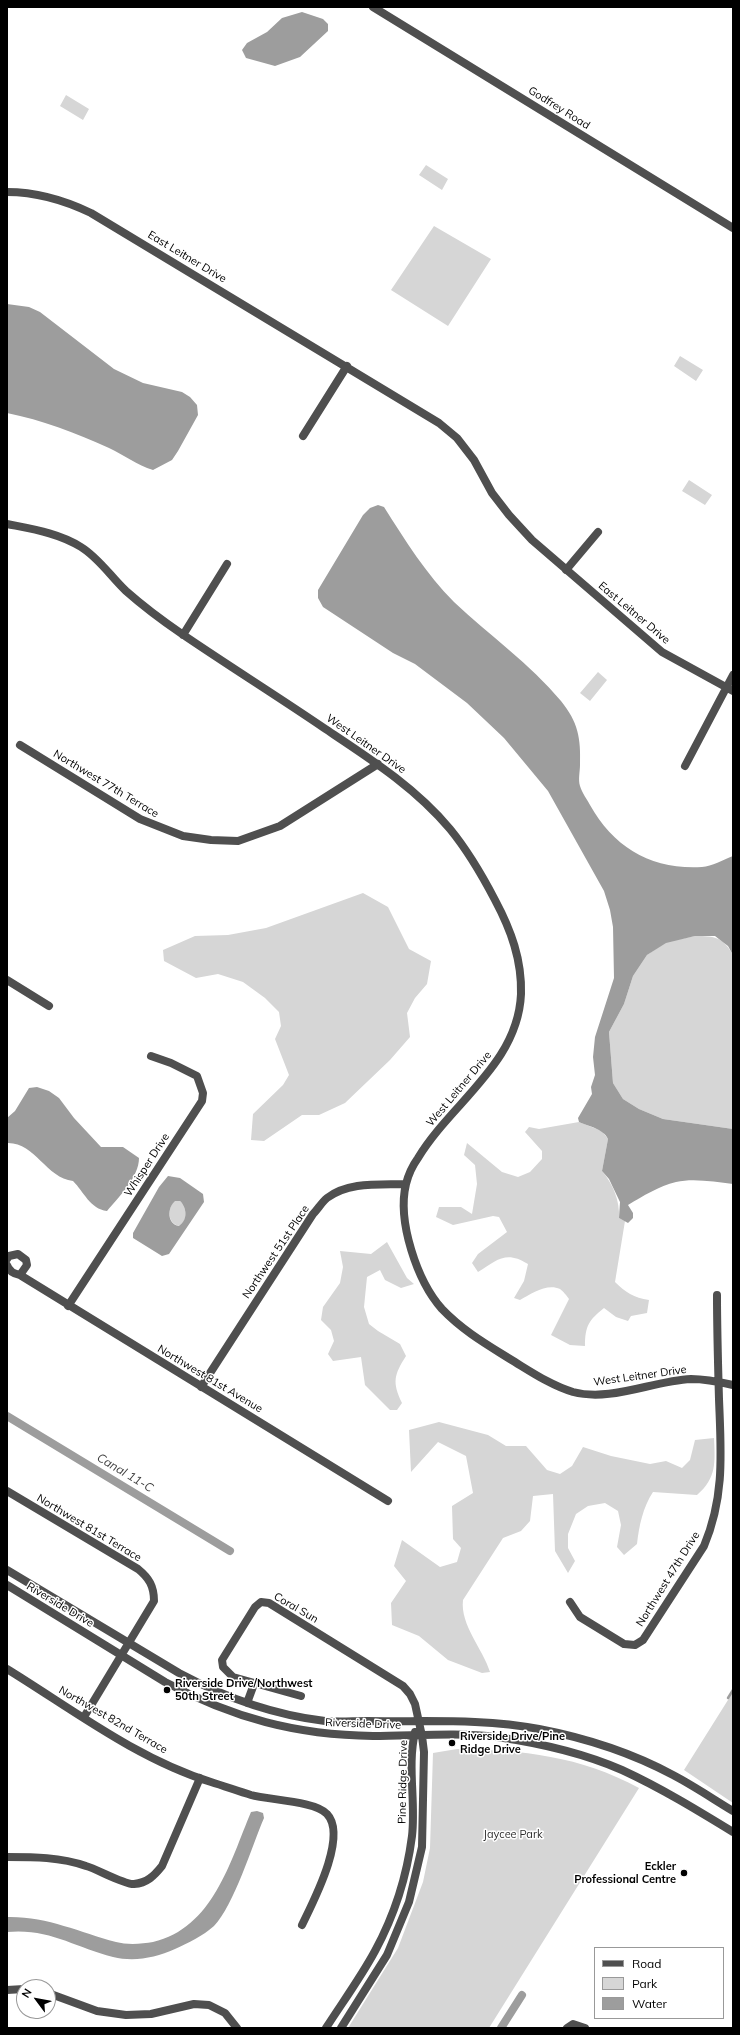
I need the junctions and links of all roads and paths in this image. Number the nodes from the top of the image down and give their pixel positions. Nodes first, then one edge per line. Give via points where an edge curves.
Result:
1 (373, 7) edge
2 (7, 192) edge
3 (733, 228) edge
4 (347, 366) junction
5 (303, 436) dead end
6 (7, 524) edge
7 (598, 532) dead end
8 (227, 564) dead end
9 (566, 570) junction
10 (183, 635) junction
11 (733, 675) edge
12 (730, 690) edge
13 (20, 745) dead end
14 (378, 764) junction
15 (685, 766) dead end
16 (7, 980) edge
17 (48, 1006) dead end
18 (151, 1056) dead end
19 (406, 1184) junction
20 (7, 1259) edge
21 (7, 1265) edge
22 (20, 1276) junction
23 (716, 1295) dead end
24 (68, 1306) junction
25 (719, 1382) junction
26 (733, 1385) edge
27 (201, 1387) junction
28 (7, 1491) edge
29 (388, 1501) dead end
30 (7, 1570) edge
31 (7, 1585) edge
32 (570, 1602) dead end
33 (129, 1644) junction
34 (122, 1655) junction
35 (7, 1669) edge
36 (254, 1684) junction
37 (301, 1696) dead end
38 (247, 1703) junction
39 (84, 1717) junction
40 (418, 1722) junction
41 (418, 1736) junction
42 (200, 1778) junction
43 (733, 1811) edge
44 (733, 1832) edge
45 (7, 1857) edge
46 (302, 1925) dead end
47 (56, 1996) edge
48 (237, 2028) edge
49 (326, 2028) edge
50 (341, 2028) edge
51 (567, 2028) edge
52 (585, 2028) edge

1 - 3 street, Godfrey Road
2 - 4 street, East Leitner Drive via 51,196 91,213
4 - 5 street
4 - 9 street, East Leitner Drive via 439,423 457,438 509,515 532,540
6 - 10 street, West Leitner Drive via 40,530 82,547 152,613
7 - 9 street
8 - 10 street
9 - 12 street, East Leitner Drive via 662,652
10 - 14 street, West Leitner Drive
11 - 12 street
12 - 15 street
13 - 14 street, Northwest 77th Terrace via 140,819 183,836 211,840 238,841 280,826
14 - 19 street, West Leitner Drive via 416,794 449,828 480,870 503,914 517,949 521,976 521,1001 516,1027 506,1048 492,1069 429,1142 417,1159
16 - 17 street
18 - 24 street, Whisper Drive via 197,1076 203,1093 202,1101
19 - 25 street, West Leitner Drive via 406,1228 412,1254 424,1283 441,1308 466,1331 543,1379 571,1392 592,1395 692,1379
19 - 27 street, Northwest 51st Place via 357,1186 344,1189 327,1198 313,1214
20 - 22 street via 8,1256 18,1254 26,1260 27,1265
21 - 22 street, Northwest 81st Avenue via 14,1274
22 - 24 street, Northwest 81st Avenue
23 - 25 street, Northwest 47th Drive
24 - 27 street, Northwest 81st Avenue
25 - 26 street, West Leitner Drive
25 - 32 street, Northwest 47th Drive via 722,1472 711,1529 704,1546 643,1640 635,1645 624,1644 580,1617
27 - 29 street, Northwest 81st Avenue
28 - 33 street, Northwest 81st Terrace via 138,1569 147,1577 154,1589 154,1601
30 - 33 street, Riverside Drive
31 - 34 street, Riverside Drive
33 - 34 street
33 - 38 street, Riverside Drive via 202,1686
34 - 39 street
34 - 41 street, Riverside Drive via 191,1696 253,1720 318,1733
35 - 39 street, Northwest 82nd Terrace
36 - 37 street, Coral Sun
36 - 38 street
36 - 40 street, Coral Sun via 227,1672 222,1660 255,1606 261,1602 269,1603 403,1686 415,1704
38 - 40 street, Riverside Drive via 280,1713 325,1721
39 - 42 street, Northwest 82nd Terrace via 152,1757
40 - 41 street, Pine Ridge Drive
40 - 43 street, Riverside Drive via 510,1725 582,1739 631,1755 674,1775
41 - 44 street, Riverside Drive via 496,1737 577,1754 622,1770
41 - 49 street, Pine Ridge Drive via 412,1835 392,1916 375,1951
41 - 50 street, Pine Ridge Drive via 424,1752 422,1847 415,1881 407,1909 387,1955
42 - 45 street via 162,1866 152,1878 142,1883 132,1884 85,1866 46,1857
42 - 46 street, Northwest 82nd Terrace via 252,1795 316,1807 327,1814 334,1826 333,1843 326,1870
47 - 48 street via 97,2011 126,2015 151,2014 194,2004 209,2005 224,2013
51 - 52 street via 573,2024

